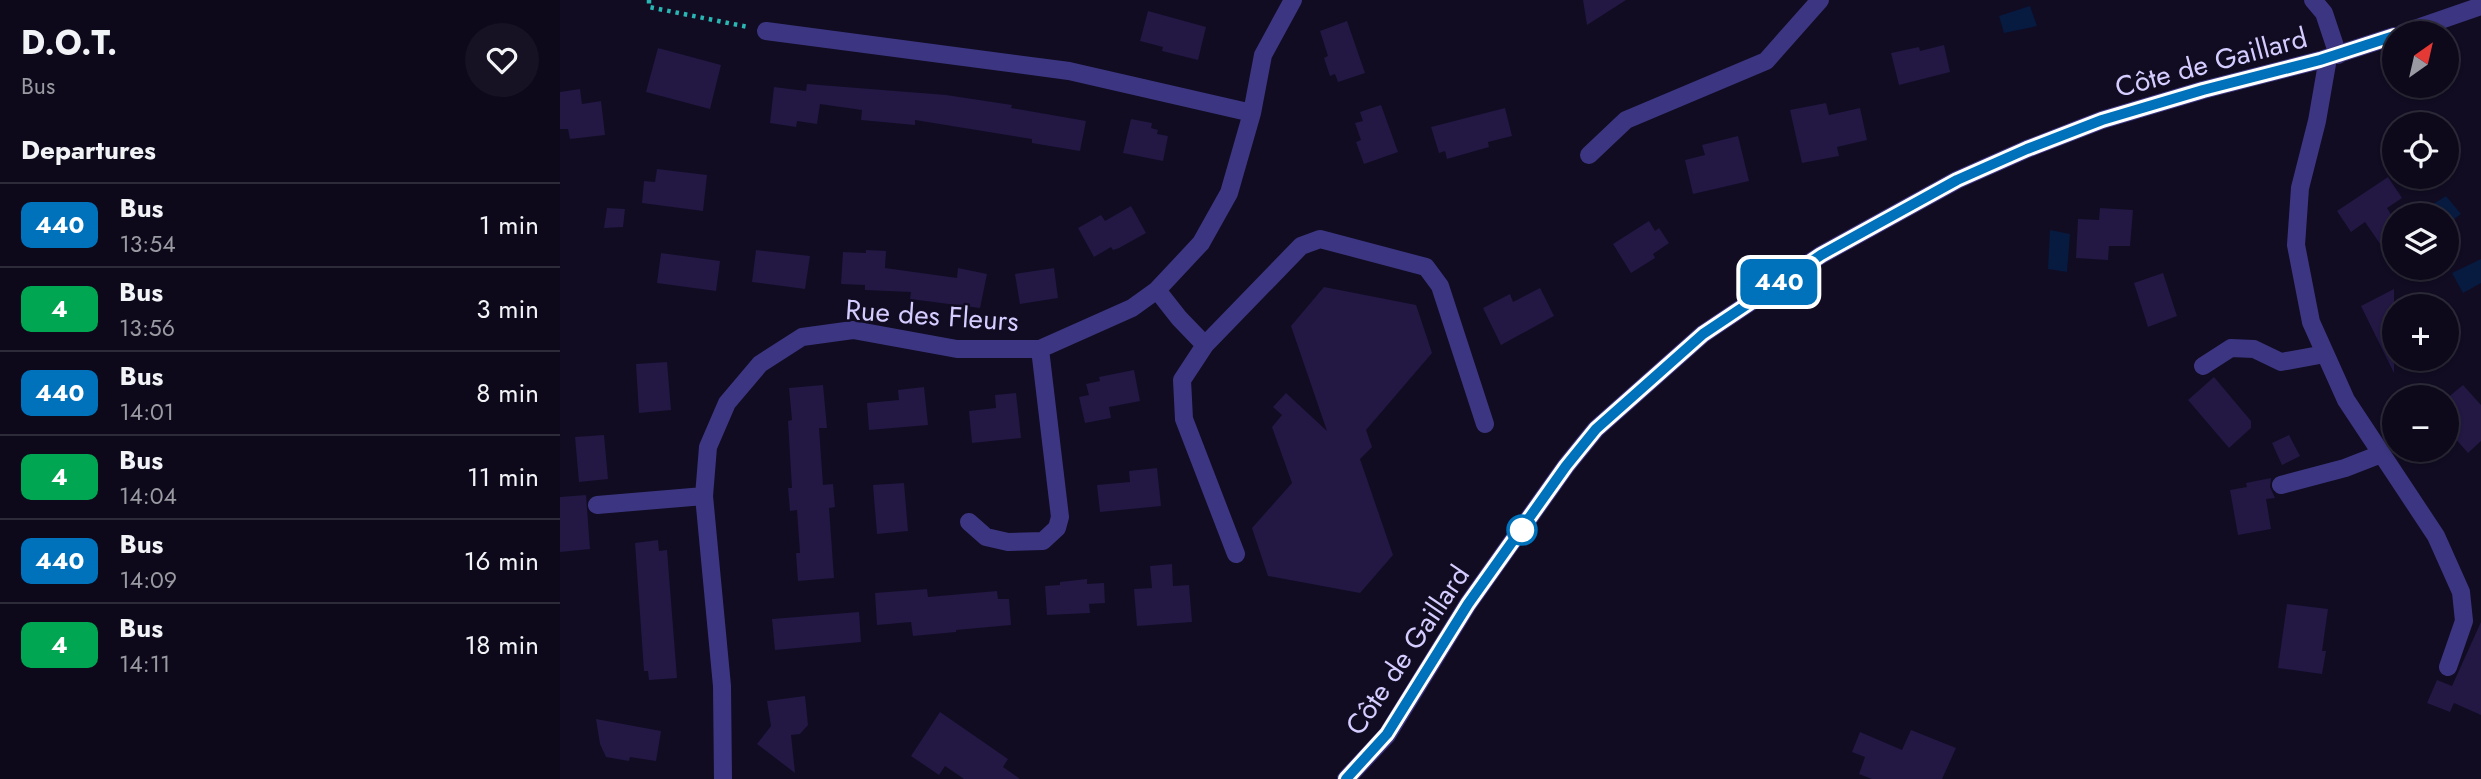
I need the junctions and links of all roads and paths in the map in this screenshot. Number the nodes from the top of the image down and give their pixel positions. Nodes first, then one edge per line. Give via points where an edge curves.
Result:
1 (649, 0) edge
2 (1293, 0) edge
3 (1821, 0) edge
4 (2313, 0) edge
5 (2481, 6) edge
6 (2438, 21) edge
7 (766, 31) joint
8 (2382, 40) edge
9 (2333, 56) junction
10 (1252, 113) junction
11 (1589, 155) dead end
12 (1157, 290) junction
13 (1205, 345) junction
14 (1040, 349) junction
15 (2325, 354) junction
16 (2203, 366) dead end
17 (1485, 424) dead end
18 (2381, 454) junction
19 (2281, 485) dead end
20 (704, 496) junction
21 (597, 505) dead end
22 (969, 522) dead end
23 (1236, 554) dead end
24 (2448, 667) dead end
25 (723, 779) edge
26 (1346, 779) edge

1 - 7 path via 649,7
2 - 10 street, Rue des Fleurs via 1263,55
3 - 11 street via 1766,61 1626,120
4 - 9 street via 2324,13
5 - 6 street
7 - 10 street via 1069,71
8 - 9 street, Côte de Gaillard
9 - 15 street via 2300,188 2296,245 2311,322
9 - 26 street, Côte de Gaillard via 2102,120 1968,175 1821,255 1703,334 1596,429 1566,466 1468,604 1387,734
10 - 12 street, Rue des Fleurs via 1229,193 1201,243
12 - 13 street
12 - 14 street, Rue des Fleurs via 1132,308
13 - 17 street via 1301,246 1320,239 1426,267 1440,286
13 - 23 street via 1182,380 1184,419
14 - 20 street, Rue des Fleurs via 957,349 853,330 802,337 760,364 727,403 708,447
14 - 22 street via 1060,517 1057,528 1043,541 1008,542 986,537
15 - 16 street via 2281,362 2254,349 2231,348
15 - 18 street via 2346,400
18 - 19 street
18 - 24 street via 2436,536 2460,592 2464,621
20 - 21 street
20 - 25 street, Rue des Fleurs via 722,686

